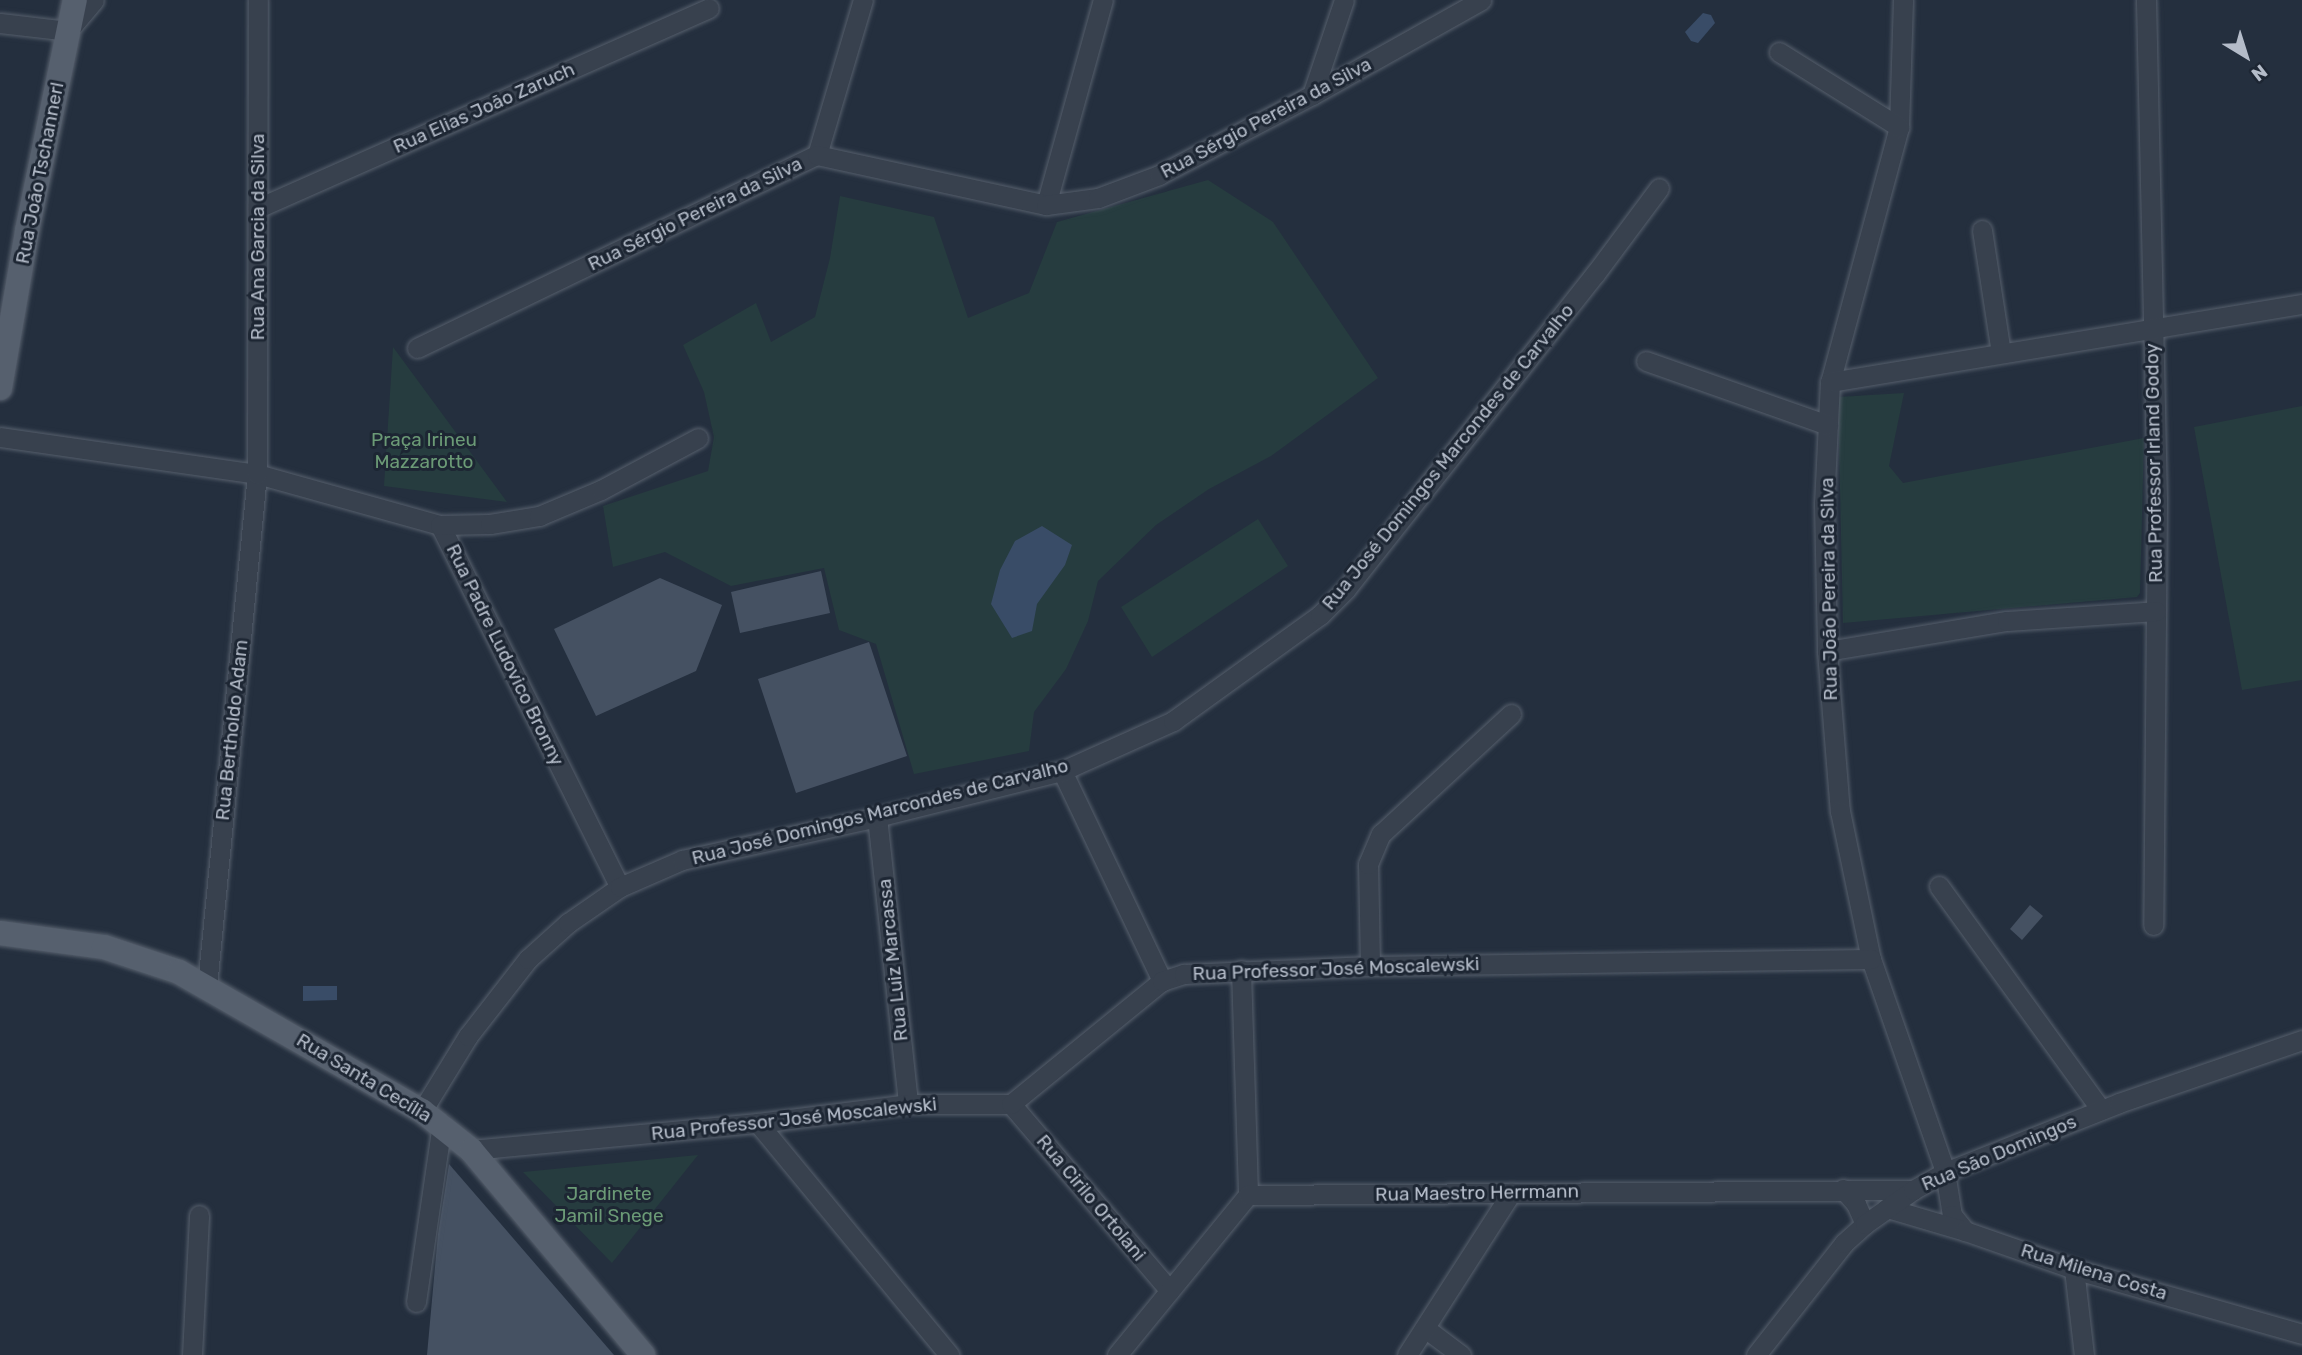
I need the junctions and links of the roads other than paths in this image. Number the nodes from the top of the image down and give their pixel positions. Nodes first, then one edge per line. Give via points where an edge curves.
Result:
1 (75, 0) edge
2 (94, 0) edge
3 (258, 0) edge
4 (863, 0) edge
5 (1103, 0) edge
6 (1344, 0) edge
7 (1481, 0) edge
8 (1903, 0) edge
9 (2146, 0) edge
10 (709, 8) dead end
11 (0, 23) edge
12 (68, 31) junction
13 (1779, 52) dead end
14 (1312, 95) junction
15 (1899, 127) junction
16 (817, 155) junction
17 (1659, 188) dead end
18 (1045, 205) junction
19 (258, 208) junction
20 (1982, 230) dead end
21 (2302, 304) edge
22 (2153, 329) junction
23 (417, 348) dead end
24 (2001, 352) junction
25 (1646, 361) dead end
26 (1830, 382) junction
27 (0, 388) edge
28 (1828, 425) junction
29 (0, 437) edge
30 (698, 438) dead end
31 (257, 474) junction
32 (440, 525) junction
33 (2156, 611) junction
34 (1827, 651) junction
35 (1511, 714) dead end
36 (1062, 771) junction
37 (877, 817) junction
38 (1939, 886) dead end
39 (620, 887) junction
40 (2153, 925) dead end
41 (0, 933) edge
42 (1871, 959) junction
43 (1370, 966) junction
44 (1241, 970) junction
45 (1162, 981) junction
46 (207, 986) junction
47 (2302, 1040) edge
48 (908, 1104) junction
49 (1011, 1104) junction
50 (2101, 1110) junction
51 (432, 1117) junction
52 (758, 1123) junction
53 (471, 1150) junction
54 (1945, 1172) junction
55 (1843, 1189) junction
56 (1913, 1190) junction
57 (1511, 1193) junction
58 (1248, 1195) junction
59 (1887, 1208) junction
60 (199, 1215) dead end
61 (1864, 1224) junction
62 (1965, 1231) junction
63 (2074, 1269) junction
64 (1170, 1292) junction
65 (416, 1302) dead end
66 (1425, 1328) junction
67 (2302, 1334) edge
68 (192, 1355) edge
69 (643, 1355) edge
70 (949, 1355) edge
71 (1117, 1355) edge
72 (1407, 1355) edge
73 (1461, 1355) edge
74 (1756, 1355) edge
75 (2084, 1355) edge

1 - 12 main road, Rua João Tschannerl
2 - 12 street
3 - 19 street, Rua Ana Garcia da Silva
4 - 16 street
5 - 18 street
6 - 14 street
7 - 14 street, Rua Sérgio Pereira da Silva
8 - 15 street, Rua João Pereira da Silva
9 - 22 street, Rua Professor Irland Godoy
10 - 19 street, Rua Elias João Zaruch
11 - 12 street
12 - 27 main road, Rua João Tschannerl
13 - 15 street
14 - 18 street, Rua Sérgio Pereira da Silva via 1159,175 1098,198
15 - 26 street, Rua João Pereira da Silva
16 - 18 street, Rua Sérgio Pereira da Silva
16 - 23 street, Rua Sérgio Pereira da Silva
17 - 36 street, Rua José Domingos Marcondes de Carvalho via 1346,589 1320,615 1173,721
19 - 31 street, Rua Ana Garcia da Silva
20 - 24 street
21 - 22 street
22 - 24 street
22 - 33 street, Rua Professor Irland Godoy
24 - 26 street
25 - 28 street
26 - 28 street, Rua João Pereira da Silva
28 - 34 street, Rua João Pereira da Silva via 1824,503
29 - 31 street, Rua Padre Ludovico Bronny
30 - 32 street via 601,490 539,516
31 - 32 street, Rua Padre Ludovico Bronny
31 - 46 street, Rua Bertholdo Adam
32 - 39 street, Rua Padre Ludovico Bronny
33 - 34 street via 2007,621
33 - 40 street, Rua Professor Irland Godoy
34 - 42 street, Rua João Pereira da Silva via 1840,811
35 - 43 street via 1381,834 1368,864
36 - 37 street, Rua José Domingos Marcondes de Carvalho
36 - 45 street
37 - 39 street, Rua José Domingos Marcondes de Carvalho via 682,860
37 - 48 street, Rua Luiz Marcassa
38 - 50 street
39 - 51 street, Rua José Domingos Marcondes de Carvalho via 568,923 528,959 468,1036
41 - 46 main road, Rua Santa Cecília via 104,947
42 - 43 street, Rua Professor José Moscalewski
42 - 54 street, Rua João Pereira da Silva
43 - 44 street, Rua Professor José Moscalewski
44 - 45 street, Rua Professor José Moscalewski via 1184,974
44 - 58 street
45 - 49 street, Rua Professor José Moscalewski
46 - 51 main road, Rua Santa Cecília
47 - 50 street, Rua São Domingos
48 - 49 street, Rua Professor José Moscalewski
48 - 52 street, Rua Professor José Moscalewski
49 - 64 street, Rua Cirilo Ortolani
50 - 54 street, Rua São Domingos
51 - 53 main road, Rua Santa Cecília
51 - 65 street
52 - 53 street, Rua Professor José Moscalewski
52 - 70 street
53 - 69 main road, Rua Santa Cecília
54 - 56 street, Rua São Domingos
54 - 62 street, Rua João Pereira da Silva via 1952,1214
55 - 56 street, Rua Maestro Herrmann
55 - 57 street, Rua Maestro Herrmann
55 - 61 street
56 - 59 street, Rua São Domingos
57 - 58 street, Rua Maestro Herrmann
57 - 66 street
58 - 64 street
59 - 61 street, Rua São Domingos
59 - 62 street, Rua Milena Costa
60 - 68 street
61 - 74 street, Rua São Domingos via 1821,1270
62 - 63 street, Rua Milena Costa
63 - 67 street, Rua Milena Costa
63 - 75 street
64 - 71 street
66 - 72 street
66 - 73 street

